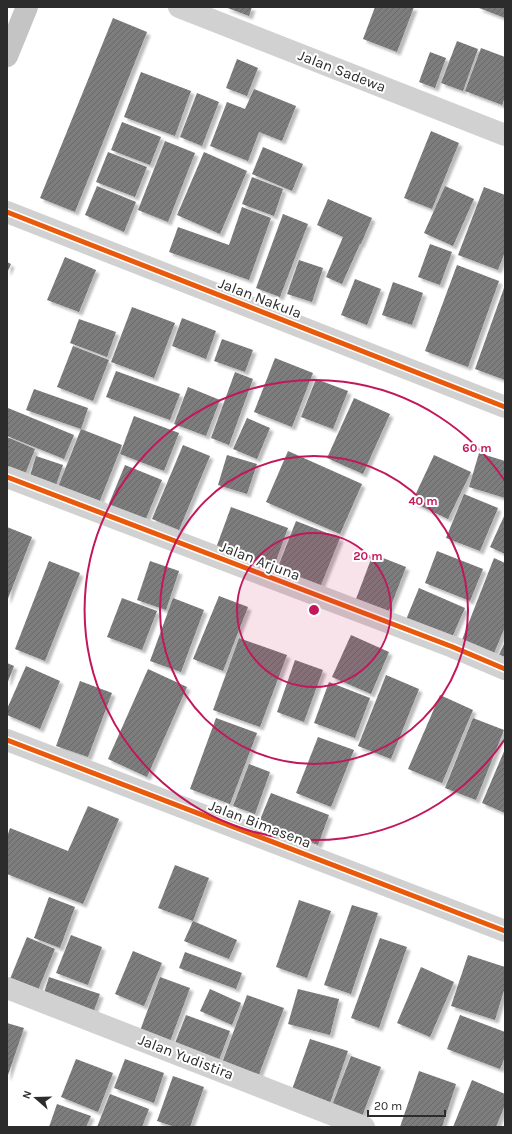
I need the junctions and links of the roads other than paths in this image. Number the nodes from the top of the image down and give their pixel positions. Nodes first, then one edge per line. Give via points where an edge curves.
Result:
1 (27, 7) edge
2 (179, 7) edge
3 (7, 56) edge
4 (505, 135) edge
5 (7, 212) edge
6 (505, 407) edge
7 (7, 477) edge
8 (505, 669) edge
9 (7, 740) edge
10 (505, 932) edge
11 (7, 988) edge
12 (364, 1127) edge

1 - 3 main road
2 - 4 street, Jalan Sadewa
5 - 6 street, Jalan Nakula
7 - 8 street, Jalan Arjuna
9 - 10 street, Jalan Bimasena
11 - 12 street, Jalan Yudistira

